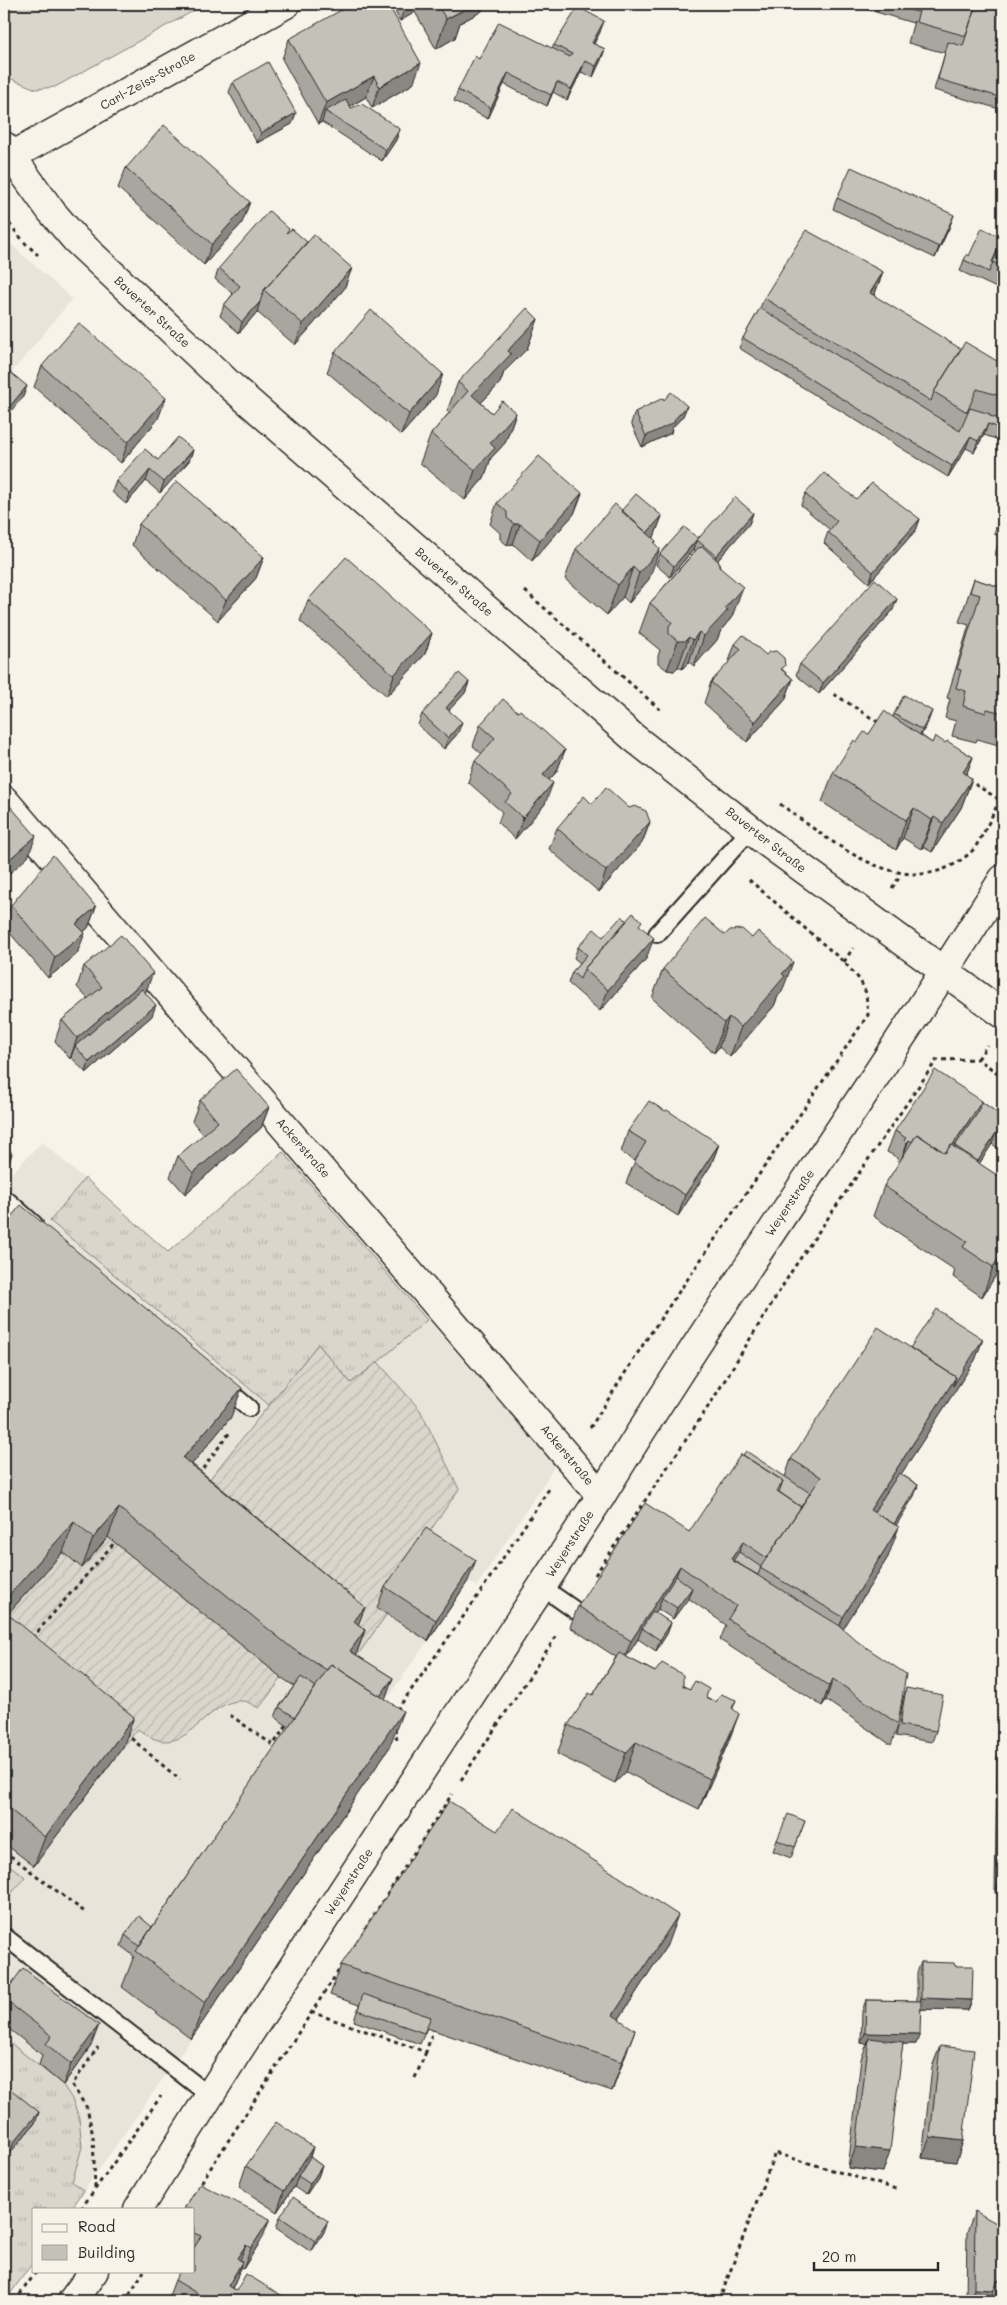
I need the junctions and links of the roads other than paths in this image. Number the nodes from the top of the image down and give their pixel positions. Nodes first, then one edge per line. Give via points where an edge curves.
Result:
1 (286, 4) edge
2 (7, 152) edge
3 (4, 800) edge
4 (751, 829) junction
5 (1003, 879) edge
6 (657, 934) dead end
7 (945, 973) junction
8 (1003, 1014) edge
9 (4, 1204) edge
10 (45, 1233) edge
11 (211, 1375) edge
12 (249, 1408) road end
13 (601, 1496) junction
14 (542, 1587) junction
15 (579, 1613) edge
16 (4, 1936) edge
17 (210, 2095) junction
18 (139, 2208) edge
19 (93, 2272) edge
20 (72, 2301) edge

1 - 2 main road, Carl-Zeiss-Straße
2 - 4 main road, Baverter Straße via 75,239 232,387 634,738
3 - 13 main road, Ackerstraße
4 - 6 lane
4 - 7 main road, Baverter Straße
5 - 7 main road, Weyerstraße
7 - 8 main road, Baverter Straße
7 - 13 main road, Weyerstraße via 760,1247
9 - 10 lane via 8,1201
11 - 12 lane
13 - 14 main road, Weyerstraße
14 - 15 lane
14 - 17 main road, Weyerstraße
16 - 17 lane
17 - 18 main road, Weyerstraße
19 - 20 main road

